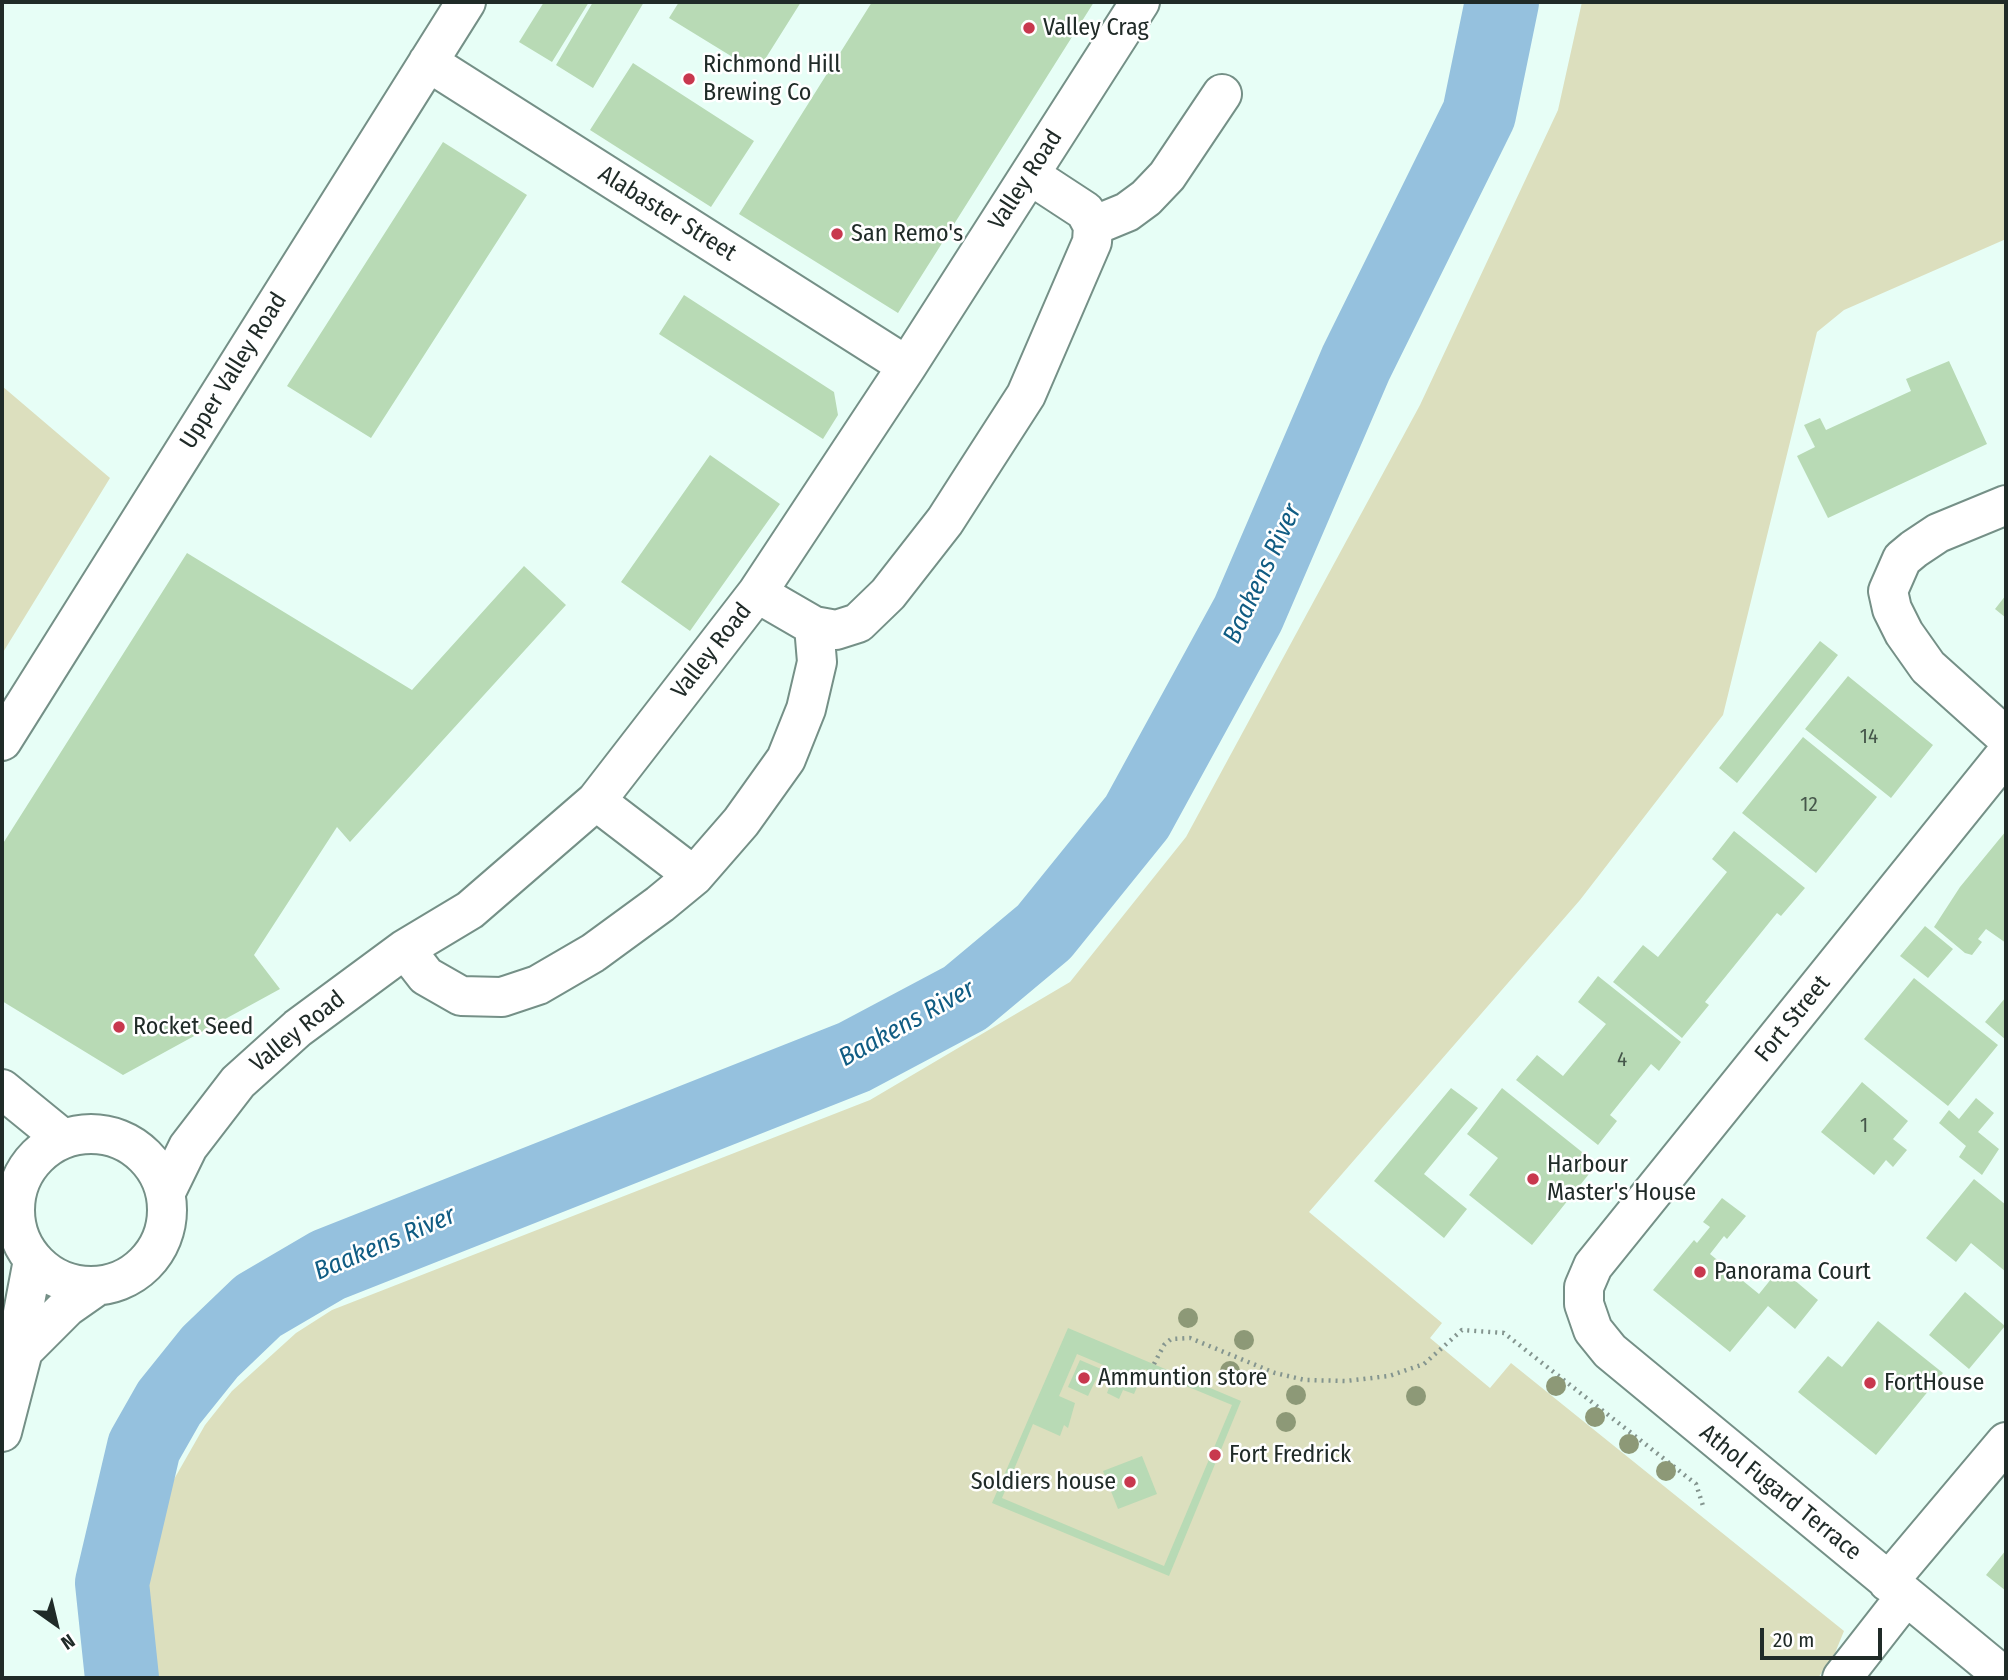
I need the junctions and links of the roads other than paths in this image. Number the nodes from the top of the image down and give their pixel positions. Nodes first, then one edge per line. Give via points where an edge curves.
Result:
1 (466, 2) edge
2 (1140, 2) edge
3 (428, 62) junction
4 (1222, 94) dead end
5 (1030, 175) junction
6 (1093, 226) junction
7 (907, 366) junction
8 (2006, 505) edge
9 (757, 593) junction
10 (814, 626) junction
11 (2006, 737) edge
12 (2, 741) edge
13 (2006, 754) edge
14 (596, 801) junction
15 (694, 876) junction
16 (405, 949) junction
17 (2, 1089) edge
18 (62, 1138) junction
19 (8, 1186) edge
20 (166, 1192) junction
21 (33, 1260) junction
22 (97, 1286) junction
23 (1584, 1287) joint
24 (23, 1351) junction
25 (2, 1432) edge
26 (2006, 1442) edge
27 (1897, 1589) junction
28 (1842, 1678) edge
29 (2006, 1678) edge

1 - 3 street, Upper Valley Road
2 - 5 street, Valley Road
3 - 7 street, Alabaster Street
3 - 12 street, Upper Valley Road
4 - 6 street via 1167,176 1146,198 1127,212
5 - 6 street via 1085,211
5 - 7 street, Valley Road
6 - 10 street via 1092,242 1070,298 1026,396 945,521 888,594 858,623 836,630
7 - 9 street, Valley Road
8 - 11 street via 1938,533 1902,559 1888,591 1904,633 1928,667
9 - 10 street
9 - 14 street, Valley Road
10 - 15 street via 817,662 807,709 786,759 741,822
13 - 23 street, Fort Street via 1593,1266
14 - 15 street
14 - 16 street, Valley Road via 470,911
15 - 16 street via 593,953 538,985 502,997 461,996 426,976
16 - 20 street, Valley Road via 298,1028 237,1082 188,1147
17 - 18 street
18 - 19 street via 29,1164 19,1183
18 - 20 street via 95,1134 126,1141 158,1172
19 - 21 street via 18,1233
20 - 22 street via 168,1214 153,1255 128,1276
21 - 22 street via 68,1283
21 - 24 street via 22,1318
22 - 24 street via 67,1307
23 - 27 street, Athol Fugard Terrace via 1593,1330 1610,1351
24 - 25 street
26 - 27 street
27 - 28 street
27 - 29 street, Athol Fugard Terrace

